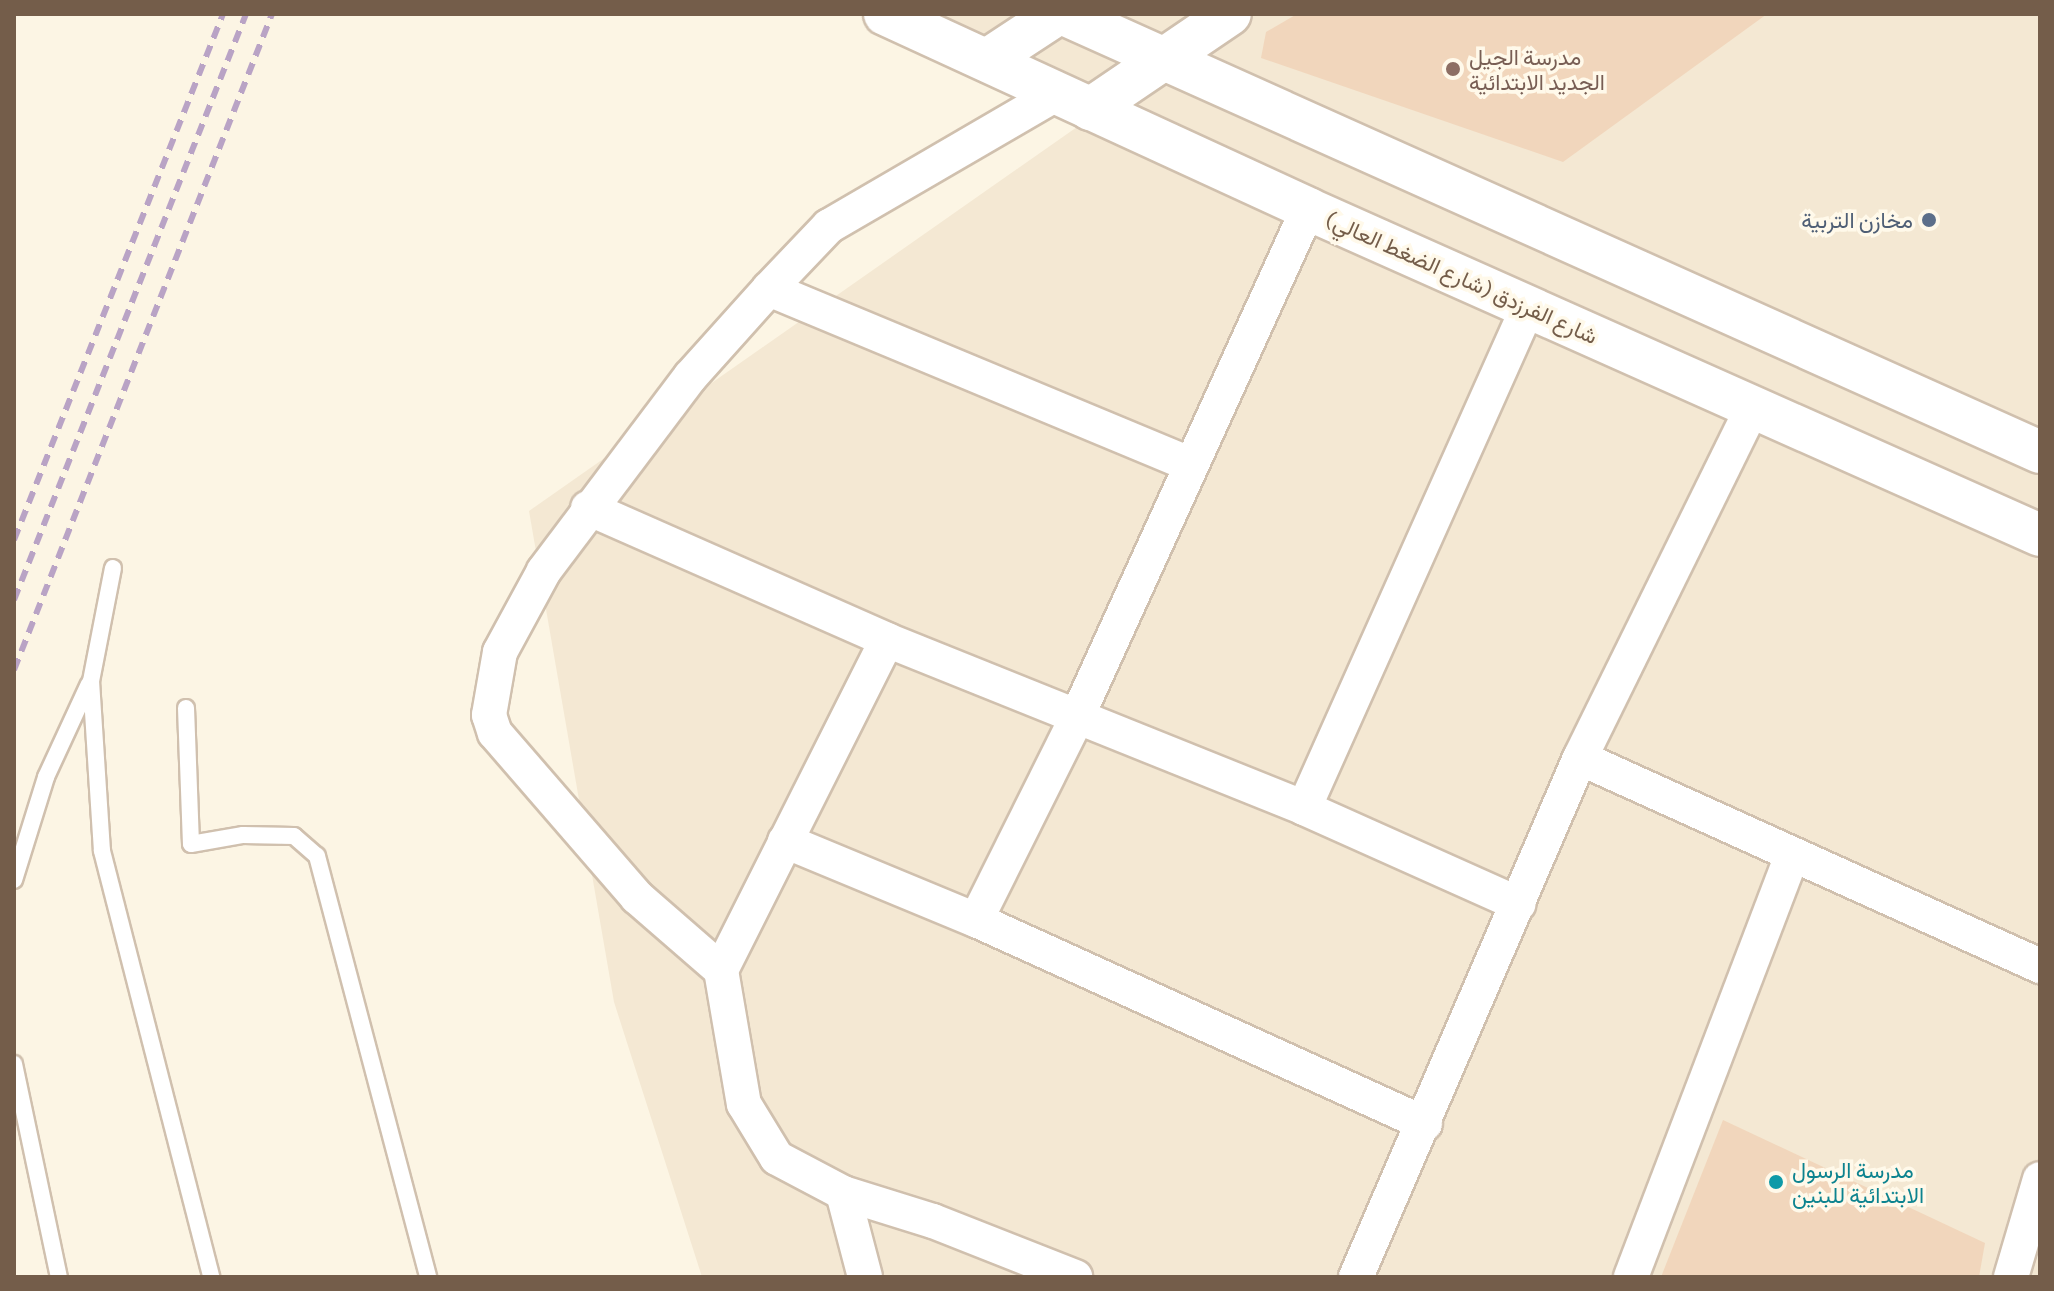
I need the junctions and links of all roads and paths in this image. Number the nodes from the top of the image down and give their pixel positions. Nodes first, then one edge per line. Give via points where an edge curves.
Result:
1 (885, 14) edge
2 (1057, 14) edge
3 (1064, 14) edge
4 (1230, 14) edge
5 (1160, 57) junction
6 (987, 60) junction
7 (1073, 102) junction
8 (1308, 209) junction
9 (769, 289) junction
10 (1528, 307) junction
11 (1753, 407) junction
12 (2040, 452) edge
13 (1190, 464) junction
14 (588, 508) junction
15 (2040, 535) edge
16 (113, 568) dead end
17 (887, 640) junction
18 (91, 681) junction
19 (186, 708) dead end
20 (1076, 719) junction
21 (1580, 758) junction
22 (1304, 808) junction
23 (785, 841) junction
24 (1791, 858) junction
25 (14, 880) edge
26 (1519, 904) junction
27 (976, 920) junction
28 (2040, 966) edge
29 (721, 970) junction
30 (14, 1064) edge
31 (1425, 1124) junction
32 (2040, 1179) edge
33 (843, 1193) junction
34 (59, 1277) edge
35 (211, 1277) edge
36 (428, 1277) edge
37 (865, 1277) edge
38 (1075, 1277) edge
39 (1356, 1277) edge
40 (1631, 1277) edge
41 (2011, 1277) edge

1 - 6 street, شارع الفرزدق (شارع الضغط العالي)
2 - 6 street
3 - 5 street
4 - 5 street
5 - 7 street
5 - 12 street
6 - 7 street, شارع الفرزدق (شارع الضغط العالي)
7 - 8 street, شارع الفرزدق (شارع الضغط العالي)
7 - 9 street via 829,226
8 - 10 street, شارع الفرزدق (شارع الضغط العالي)
8 - 13 street
9 - 13 street
9 - 14 street via 690,377
10 - 11 street, شارع الفرزدق (شارع الضغط العالي)
10 - 22 street
11 - 15 street, شارع الفرزدق (شارع الضغط العالي)
11 - 21 street
13 - 20 street
14 - 17 street
14 - 29 street via 544,571 500,652 489,715 495,733 637,897
16 - 18 lane
17 - 20 street
17 - 23 street
18 - 25 lane via 46,777
18 - 35 lane via 102,851
19 - 36 lane via 191,844 243,835 294,836 317,856
20 - 22 street
20 - 27 street
21 - 24 street
21 - 26 street
22 - 26 street
23 - 27 street
23 - 29 street
24 - 28 street
24 - 40 street
26 - 31 street
27 - 31 street
29 - 33 street via 744,1104 777,1158
30 - 34 lane
31 - 39 street
32 - 41 street
33 - 37 street
33 - 38 street via 933,1221

